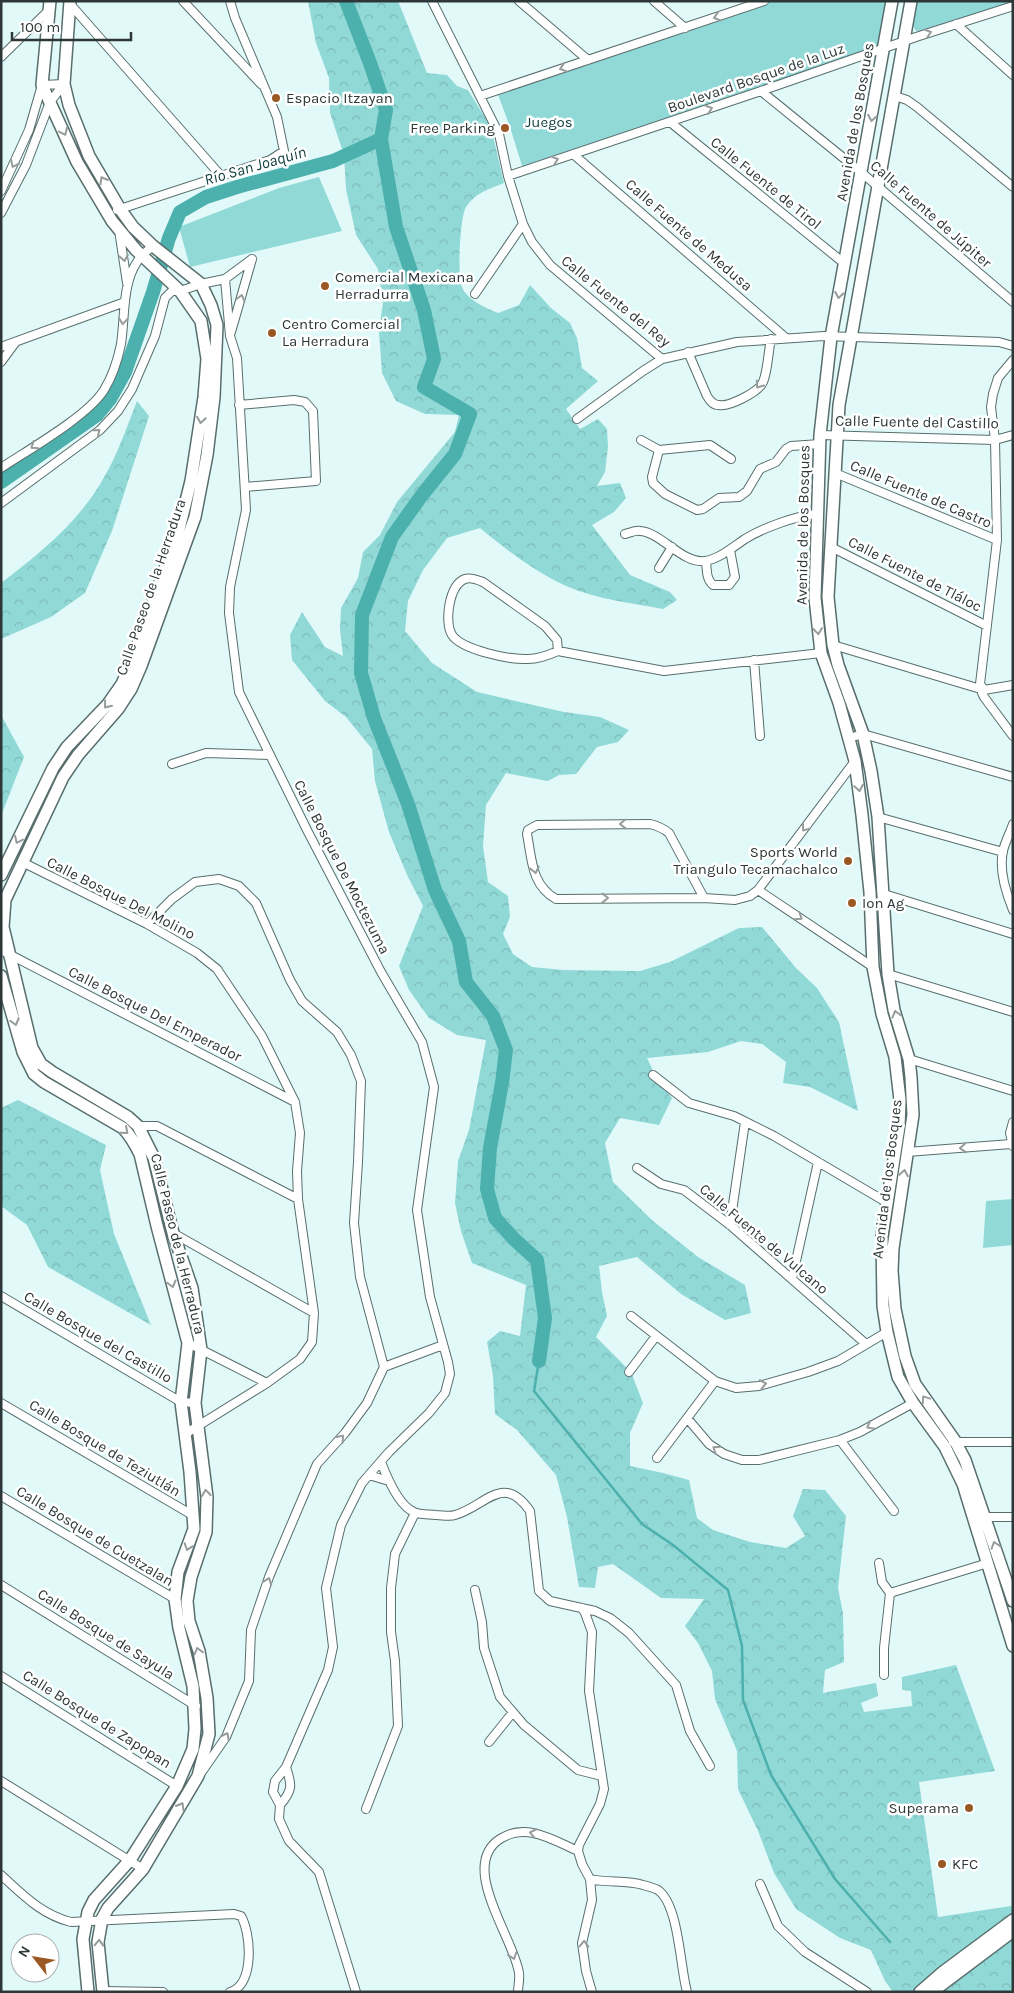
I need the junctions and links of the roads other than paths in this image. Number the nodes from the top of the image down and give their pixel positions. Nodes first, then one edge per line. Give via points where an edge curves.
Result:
1 (183, 1) edge
2 (230, 1) edge
3 (432, 1) edge
4 (519, 1) edge
5 (654, 1) edge
6 (764, 1) edge
7 (892, 1) edge
8 (911, 1) edge
9 (70, 3) edge
10 (50, 6) edge
11 (1013, 6) edge
12 (956, 24) junction
13 (685, 28) junction
14 (905, 42) junction
15 (884, 48) junction
16 (45, 55) junction
17 (1, 57) edge
18 (588, 60) junction
19 (65, 65) junction
20 (1013, 74) edge
21 (64, 84) junction
22 (42, 85) junction
23 (877, 85) junction
24 (264, 88) junction
25 (761, 92) junction
26 (896, 92) junction
27 (480, 96) junction
28 (50, 102) junction
29 (670, 122) junction
30 (573, 154) junction
31 (862, 173) junction
32 (508, 176) junction
33 (222, 177) junction
34 (1013, 187) edge
35 (878, 188) junction
36 (1, 191) edge
37 (120, 209) junction
38 (1, 213) edge
39 (109, 215) junction
40 (523, 224) junction
41 (118, 228) junction
42 (153, 246) junction
43 (143, 256) junction
44 (845, 264) junction
45 (225, 279) junction
46 (201, 284) junction
47 (127, 288) junction
48 (180, 291) junction
49 (475, 294) dead end
50 (125, 302) junction
51 (1013, 302) edge
52 (217, 325) junction
53 (202, 328) junction
54 (230, 336) junction
55 (831, 336) junction
56 (851, 337) junction
57 (786, 338) junction
58 (770, 339) junction
59 (15, 343) junction
60 (1013, 346) edge
61 (1, 347) edge
62 (688, 352) junction
63 (662, 359) junction
64 (1013, 360) edge
65 (1, 362) edge
66 (239, 405) junction
67 (577, 419) dead end
68 (836, 435) junction
69 (1013, 435) edge
70 (641, 440) dead end
71 (820, 440) junction
72 (995, 440) junction
73 (659, 450) junction
74 (731, 459) dead end
75 (1, 468) edge
76 (835, 473) junction
77 (244, 487) junction
78 (1, 502) edge
79 (817, 514) junction
80 (625, 534) dead end
81 (997, 540) junction
82 (672, 547) junction
83 (831, 547) junction
84 (730, 550) junction
85 (706, 561) junction
86 (659, 568) dead end
87 (987, 626) junction
88 (832, 645) junction
89 (558, 651) junction
90 (821, 653) junction
91 (754, 660) junction
92 (1013, 685) edge
93 (984, 690) junction
94 (863, 734) junction
95 (760, 736) dead end
96 (1013, 736) edge
97 (850, 738) junction
98 (270, 755) junction
99 (855, 761) junction
100 (172, 764) dead end
101 (1013, 777) edge
102 (878, 817) junction
103 (1013, 824) edge
104 (1011, 833) edge
105 (1003, 852) junction
106 (22, 862) junction
107 (1, 876) edge
108 (758, 890) junction
109 (884, 894) junction
110 (704, 898) junction
111 (1013, 910) edge
112 (146, 924) junction
113 (1013, 934) edge
114 (5, 952) edge
115 (873, 967) junction
116 (888, 974) junction
117 (1, 976) edge
118 (1013, 1012) edge
119 (909, 1059) junction
120 (653, 1075) dead end
121 (1013, 1091) edge
122 (296, 1102) junction
123 (745, 1122) junction
124 (1013, 1122) edge
125 (138, 1126) junction
126 (1012, 1145) edge
127 (907, 1152) junction
128 (818, 1162) junction
129 (637, 1168) dead end
130 (298, 1199) junction
131 (886, 1202) junction
132 (730, 1225) junction
133 (173, 1233) junction
134 (792, 1279) junction
135 (1, 1296) edge
136 (314, 1313) junction
137 (631, 1316) dead end
138 (887, 1332) junction
139 (656, 1336) junction
140 (188, 1343) junction
141 (866, 1344) junction
142 (443, 1346) junction
143 (201, 1350) junction
144 (384, 1367) junction
145 (629, 1372) dead end
146 (715, 1381) junction
147 (267, 1383) junction
148 (1, 1402) edge
149 (181, 1402) junction
150 (195, 1403) junction
151 (913, 1403) junction
152 (687, 1418) junction
153 (197, 1427) junction
154 (185, 1434) junction
155 (840, 1440) junction
156 (1013, 1442) edge
157 (950, 1444) junction
158 (657, 1458) dead end
159 (381, 1462) junction
160 (369, 1475) junction
161 (389, 1481) junction
162 (1, 1496) edge
163 (894, 1511) dead end
164 (415, 1513) junction
165 (194, 1516) junction
166 (985, 1517) junction
167 (1013, 1517) edge
168 (879, 1563) dead end
169 (988, 1563) junction
170 (1, 1585) edge
171 (475, 1590) dead end
172 (890, 1593) junction
173 (1012, 1594) edge
174 (176, 1600) junction
175 (582, 1608) junction
176 (1013, 1646) edge
177 (884, 1675) dead end
178 (1, 1676) edge
179 (196, 1706) junction
180 (513, 1712) junction
181 (490, 1742) dead end
182 (710, 1766) dead end
183 (286, 1767) junction
184 (198, 1776) junction
185 (602, 1776) junction
186 (1, 1781) edge
187 (177, 1786) junction
188 (280, 1805) junction
189 (366, 1809) dead end
190 (578, 1851) junction
191 (130, 1860) junction
192 (143, 1868) junction
193 (1, 1875) edge
194 (590, 1879) junction
195 (760, 1884) dead end
196 (102, 1919) junction
197 (85, 1923) junction
198 (1011, 1925) edge
199 (103, 1991) edge
200 (88, 1992) edge
201 (163, 1992) edge
202 (230, 1992) edge
203 (356, 1992) edge
204 (518, 1992) edge
205 (592, 1992) edge
206 (688, 1992) edge
207 (867, 1992) edge
208 (920, 1992) edge
209 (932, 1992) edge

1 - 24 street
2 - 24 street
3 - 27 street, Calle Fuente del Rey
4 - 18 street
5 - 13 street
6 -> 13 street
7 - 15 main road, Avenida de los Bosques
8 - 14 main road, Avenida de los Bosques
9 - 19 main road, Calle Paseo de la Herradura
9 - 33 street
10 - 16 main road
10 - 17 street
11 - 12 street, Boulevard Bosque de la Luz
14 -> 12 street, Boulevard Bosque de la Luz
12 - 20 street
13 - 18 street
14 - 15 street, Boulevard Bosque de la Luz
14 - 26 main road, Avenida de los Bosques
15 - 23 main road, Avenida de los Bosques
15 - 25 street, Boulevard Bosque de la Luz
16 - 19 main road via 51,63
16 - 22 main road
18 -> 27 street
19 - 21 main road, Calle Paseo de la Herradura
21 - 22 street
21 - 28 street
37 -> 21 main road, Calle Paseo de la Herradura via 89,156
22 - 28 main road, Calle Paseo de la Herradura
22 -> 36 street via 29,130
23 - 26 main road
23 -> 31 main road, Avenida de los Bosques
24 - 33 street via 277,117 284,151 270,160
29 -> 25 street, Boulevard Bosque de la Luz
25 - 31 street, Calle Fuente de Júpiter
26 - 34 street
26 - 35 main road, Avenida de los Bosques
27 - 32 street, Calle Fuente del Rey via 499,134
28 - 38 street via 26,165
28 -> 39 main road, Calle Paseo de la Herradura via 77,162
29 - 30 street, Boulevard Bosque de la Luz
29 - 44 street, Calle Fuente de Tirol
32 -> 30 street, Boulevard Bosque de la Luz
30 - 57 street, Calle Fuente de Medusa
31 - 35 street, Calle Fuente de Júpiter
31 - 44 main road, Avenida de los Bosques
32 - 40 street, Calle Fuente del Rey
33 - 37 street
35 - 51 street, Calle Fuente de Júpiter
35 - 56 main road, Avenida de los Bosques
37 - 39 street
37 - 42 main road, Calle Paseo de la Herradura
39 - 41 main road, Calle Paseo de la Herradura
40 - 49 street
40 - 63 street, Calle Fuente del Rey via 550,265
41 - 43 main road, Calle Paseo de la Herradura
41 -> 47 street, Calle Paseo de la Herradura
42 - 43 street
42 - 46 main road, Calle Paseo de la Herradura
43 - 47 street via 135,265
43 - 48 main road, Calle Paseo de la Herradura
44 -> 55 main road, Avenida de los Bosques
45 - 46 street
45 - 54 street, Calle Bosque De Moctezuma
54 -> 45 street via 252,259
46 - 48 street
46 - 52 main road, Calle Paseo de la Herradura
47 - 50 street
48 - 53 main road, Calle Paseo de la Herradura via 201,321
78 -> 48 street via 100,430 118,411 132,389 155,336 166,298 172,291
50 - 59 street
50 -> 75 street via 121,345 112,375 103,391 94,403
52 - 53 street
52 - 54 street
52 - 106 main road, Calle Paseo de la Herradura via 214,398 195,517 141,666 118,709 63,777
53 -> 107 main road, Calle Paseo de la Herradura via 207,359 191,481 179,529 132,661 108,704 67,747 54,768
54 - 66 street, Calle Bosque De Moctezuma via 237,358
55 - 56 street, Calle Fuente del Rey
55 - 57 street, Calle Fuente del Rey
55 - 71 main road, Avenida de los Bosques
56 - 60 street, Calle Fuente del Rey via 999,342
56 - 68 main road, Avenida de los Bosques
57 - 58 street, Calle Fuente del Rey
58 - 62 street, Calle Fuente del Rey
58 -> 62 street via 763,384 752,394 724,406 710,402
59 - 61 street
59 - 65 street
62 - 63 street, Calle Fuente del Rey
63 - 67 street
64 - 72 street via 998,378 992,394
66 - 77 street, Calle Bosque De Moctezuma
66 - 77 street via 294,400 305,402 313,410 316,481
68 - 71 street, Calle Fuente del Castillo
68 - 72 street, Calle Fuente del Castillo
68 - 76 main road, Avenida de los Bosques
69 - 72 street, Calle Fuente del Castillo
70 - 73 street
71 - 73 street, Calle Fuente del Castillo via 791,446 776,462 760,469 747,491 733,498 719,498 697,510 665,494 653,483
71 - 79 main road, Avenida de los Bosques
72 - 81 street
73 - 74 street via 710,445
76 - 81 street, Calle Fuente de Castro
76 - 83 main road, Avenida de los Bosques
77 - 98 street, Calle Bosque De Moctezuma via 246,510 230,587 230,623 239,692
79 - 84 street via 756,533
79 -> 90 main road, Avenida de los Bosques via 815,598
80 - 82 street via 646,531
81 - 87 street
82 - 85 street via 691,558
82 - 86 street
83 - 87 street, Calle Fuente de Tláloc
83 - 88 main road, Avenida de los Bosques via 828,598
84 - 85 street
84 - 85 street via 735,577 729,585 710,582
87 - 93 street via 980,679
88 - 93 street
88 - 94 main road, Avenida de los Bosques
89 - 89 street via 557,640 545,626 483,582 465,578 457,584 452,593 448,626 462,644 513,658 528,659
89 - 91 street via 664,671
90 - 91 street
90 - 97 main road, Avenida de los Bosques
91 - 95 street
92 - 93 street
93 - 96 street via 984,698
94 - 97 street
94 - 101 street
94 - 102 main road, Avenida de los Bosques
97 - 99 main road, Avenida de los Bosques
98 - 100 street via 206,753
98 - 142 street, Calle Bosque De Moctezuma via 381,972 422,1042 434,1087 417,1210 430,1297
99 -> 108 street
99 -> 115 main road, Avenida de los Bosques via 870,892
102 - 105 street
102 - 109 main road, Avenida de los Bosques
103 - 104 street
104 - 105 street
105 - 111 street via 1003,874
106 - 112 street, Calle Bosque Del Molino
106 - 114 main road, Calle Paseo de la Herradura via 5,900
108 - 110 street via 735,900
108 -> 115 street
109 - 113 street
109 - 116 main road, Avenida de los Bosques
110 -> 110 street via 669,834 657,825 537,825 528,830 537,881 556,899
112 - 122 street, Calle Bosque Del Molino via 197,953 217,969 262,1036
112 - 144 street via 195,882 218,879 239,886 256,903 302,1001 337,1032 351,1055 361,1081 354,1223 360,1277
114 - 122 street, Calle Bosque Del Emperador
114 - 125 main road, Calle Paseo de la Herradura via 32,1048 41,1064
115 - 131 main road, Avenida de los Bosques via 895,1057 900,1100 899,1127
116 - 118 street
119 -> 116 main road, Avenida de los Bosques via 894,1010
117 -> 140 main road, Calle Paseo de la Herradura via 23,1052 34,1074 123,1128 136,1144
119 - 121 street
119 - 127 main road, Avenida de los Bosques via 913,1115
120 - 123 street via 689,1103
122 - 130 street, Calle Bosque Del Molino via 300,1133
123 - 128 street
123 - 132 street
124 - 126 street via 1010,1133
125 - 130 street via 157,1126
125 - 133 main road, Calle Paseo de la Herradura via 154,1158
126 -> 127 street
157 -> 127 main road, Avenida de los Bosques via 915,1384 895,1309 893,1248
128 - 131 street
128 - 134 street
129 - 132 street, Calle Fuente de Vulcano via 661,1184 684,1190
130 - 136 street, Calle Bosque Del Molino
131 - 138 main road, Avenida de los Bosques via 881,1271
132 - 134 street, Calle Fuente de Vulcano
133 - 136 street
133 - 143 main road, Calle Paseo de la Herradura via 192,1288
134 - 141 street, Calle Fuente de Vulcano
135 - 149 street, Calle Bosque del Castillo
136 - 147 street, Calle Bosque Del Molino via 312,1342 300,1359
137 - 139 street
138 - 141 street
138 - 151 main road, Avenida de los Bosques via 898,1377
139 - 145 street
139 - 146 street
140 - 143 street
140 - 149 main road, Calle Paseo de la Herradura
146 -> 141 street via 736,1388 759,1386 838,1361
142 - 144 street
142 - 159 street, Calle Bosque De Moctezuma via 450,1374 446,1393
143 - 147 street
143 - 150 main road, Calle Paseo de la Herradura
184 -> 144 street via 226,1737 249,1681 251,1630 269,1577 317,1464 367,1403
146 - 152 street
147 - 153 street, Calle Bosque Del Molino
148 - 165 street, Calle Bosque de Teziutlán
149 - 150 street
149 - 154 main road, Calle Paseo de la Herradura
150 - 153 main road, Calle Paseo de la Herradura
151 -> 155 street
151 - 157 main road, Avenida de los Bosques
155 -> 152 street via 759,1460 742,1460 709,1444
152 - 158 street
153 - 154 street, Calle Bosque Del Molino
184 -> 153 main road, Calle Paseo de la Herradura via 209,1734 207,1698 187,1600 206,1532 207,1497
154 - 165 main road, Calle Paseo de la Herradura
155 - 163 street
156 - 157 street
157 - 166 main road, Avenida de los Bosques via 965,1460
157 - 169 main road, Avenida de los Bosques
159 - 160 street, Calle Bosque De Moctezuma
159 - 161 street
160 - 161 street
160 - 183 street, Calle Bosque De Moctezuma via 341,1525 326,1588 333,1648 328,1670
161 - 164 street via 405,1505
162 - 174 street, Calle Bosque de Cuetzalan
164 - 175 street via 454,1516 496,1493 516,1496 530,1511 539,1592 550,1601
164 - 189 street via 395,1554 391,1588 390,1632 395,1661 398,1726
165 -> 174 main road, Calle Paseo de la Herradura via 194,1529 178,1572
166 - 167 street
173 -> 166 main road, Avenida de los Bosques
168 - 172 street via 882,1582
169 - 172 street
169 - 176 main road, Avenida de los Bosques
170 - 179 street, Calle Bosque de Sayula
171 - 180 street via 491,1672 500,1697
172 - 177 street
174 - 179 main road, Calle Paseo de la Herradura
175 - 182 street via 610,1618 629,1633 676,1685 690,1731
175 - 185 street via 592,1632 589,1691
178 - 187 street, Calle Bosque de Zapopan
179 - 187 main road, Calle Paseo de la Herradura via 193,1749
180 - 181 street
180 - 185 street via 578,1770
183 - 188 street via 291,1784 289,1794
183 - 188 street, Calle Bosque De Moctezuma via 275,1781 273,1792
192 -> 184 main road, Calle Paseo de la Herradura
185 - 190 street via 604,1789 600,1804 578,1845
186 - 191 street
187 - 191 main road, Calle Paseo de la Herradura
188 - 203 street via 279,1819 289,1841 319,1872
190 - 194 street
190 -> 204 street via 542,1834 524,1831 507,1834 495,1842 486,1856 484,1875 491,1904 519,1973
191 - 192 street
191 - 197 main road, Calle Paseo de la Herradura via 94,1900
192 - 196 main road, Calle Paseo de la Herradura
193 - 197 street via 47,1914
205 -> 194 street via 582,1943 592,1900
194 - 206 street via 642,1884 658,1890 669,1904
195 - 207 street via 778,1926 805,1952
196 - 197 street
199 -> 196 main road, Calle Paseo de la Herradura via 98,1942
196 - 202 street via 241,1916 245,1923 249,1962 246,1978
197 - 200 main road, Calle Paseo de la Herradura via 83,1939
198 - 208 main road
198 - 209 main road
199 - 201 street

